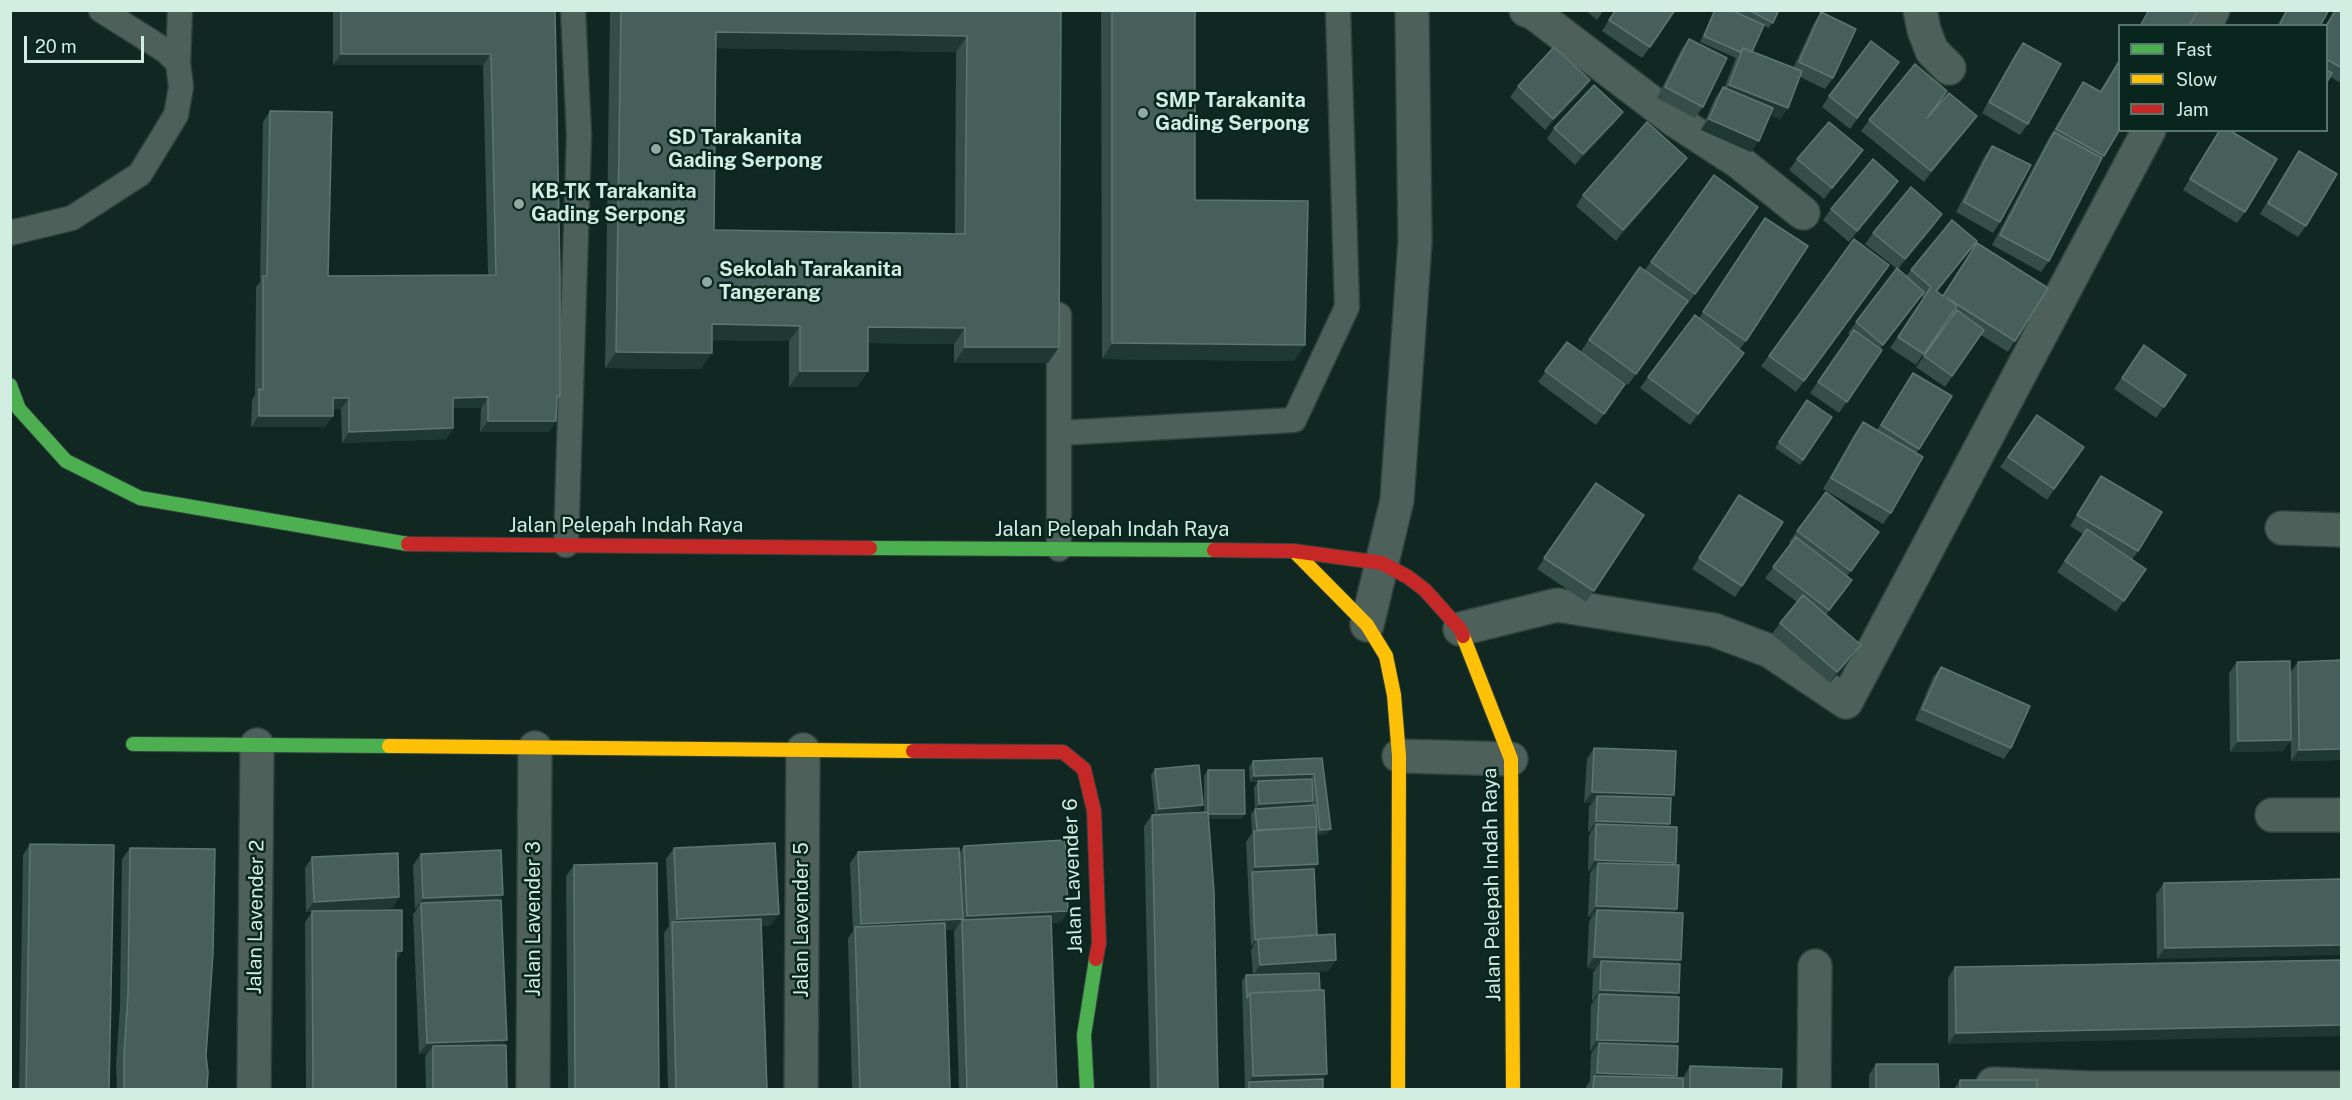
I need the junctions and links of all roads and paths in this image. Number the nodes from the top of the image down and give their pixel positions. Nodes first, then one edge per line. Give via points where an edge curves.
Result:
1 (101, 10) edge
2 (180, 10) edge
3 (573, 10) edge
4 (1338, 10) edge
5 (1412, 10) edge
6 (1526, 10) edge
7 (1920, 10) edge
8 (2213, 10) edge
9 (2206, 24) edge
10 (178, 63) junction
11 (1949, 68) dead end
12 (2148, 132) edge
13 (1803, 213) dead end
14 (10, 233) edge
15 (1059, 290) edge
16 (10, 385) edge
17 (1059, 433) junction
18 (2282, 528) dead end
19 (2342, 530) edge
20 (566, 545) junction
21 (1059, 549) junction
22 (1294, 551) junction
23 (1382, 564) junction
24 (1367, 625) junction
25 (1460, 629) junction
26 (133, 744) dead end
27 (257, 745) junction
28 (535, 748) junction
29 (802, 750) junction
30 (1399, 756) junction
31 (1511, 759) junction
32 (2272, 815) dead end
33 (2342, 815) edge
34 (1815, 966) dead end
35 (1965, 1083) edge
36 (2090, 1088) edge
37 (2342, 1088) edge
38 (254, 1089) edge
39 (533, 1089) edge
40 (801, 1089) edge
41 (1086, 1089) edge
42 (1398, 1089) edge
43 (1514, 1089) edge
44 (1814, 1089) edge

1 - 10 lane via 166,51
2 - 10 lane
3 - 20 lane via 579,135
4 - 17 lane via 1347,307 1294,420
5 - 23 street via 1415,241 1397,500
6 - 13 street via 1534,12
7 - 11 street via 1932,51
8 - 9 street
10 - 14 lane via 182,87 176,115 140,174 72,218
12 - 25 street via 1846,702 1770,651 1714,630 1557,605
15 - 17 lane
16 - 20 street, Jalan Pelepah Indah Raya via 20,409 66,461 140,498 408,544
17 - 21 lane
18 - 19 street
20 - 21 street, Jalan Pelepah Indah Raya
21 - 22 street, Jalan Pelepah Indah Raya
22 - 23 street, Jalan Pelepah Indah Raya
22 - 24 street
23 - 24 street
23 - 25 street, Jalan Pelepah Indah Raya via 1425,590
24 - 30 street via 1386,656
25 - 31 street, Jalan Pelepah Indah Raya
26 - 27 street
27 - 28 street
27 - 38 street, Jalan Lavender 2
28 - 29 street
28 - 39 street, Jalan Lavender 3
29 - 40 street, Jalan Lavender 5
29 - 41 street, Jalan Lavender 6 via 1063,752 1084,769 1094,811 1099,944 1084,1035
30 - 31 street
30 - 42 street
31 - 43 street, Jalan Pelepah Indah Raya
32 - 33 street
34 - 44 street
35 - 36 street
36 - 37 street

